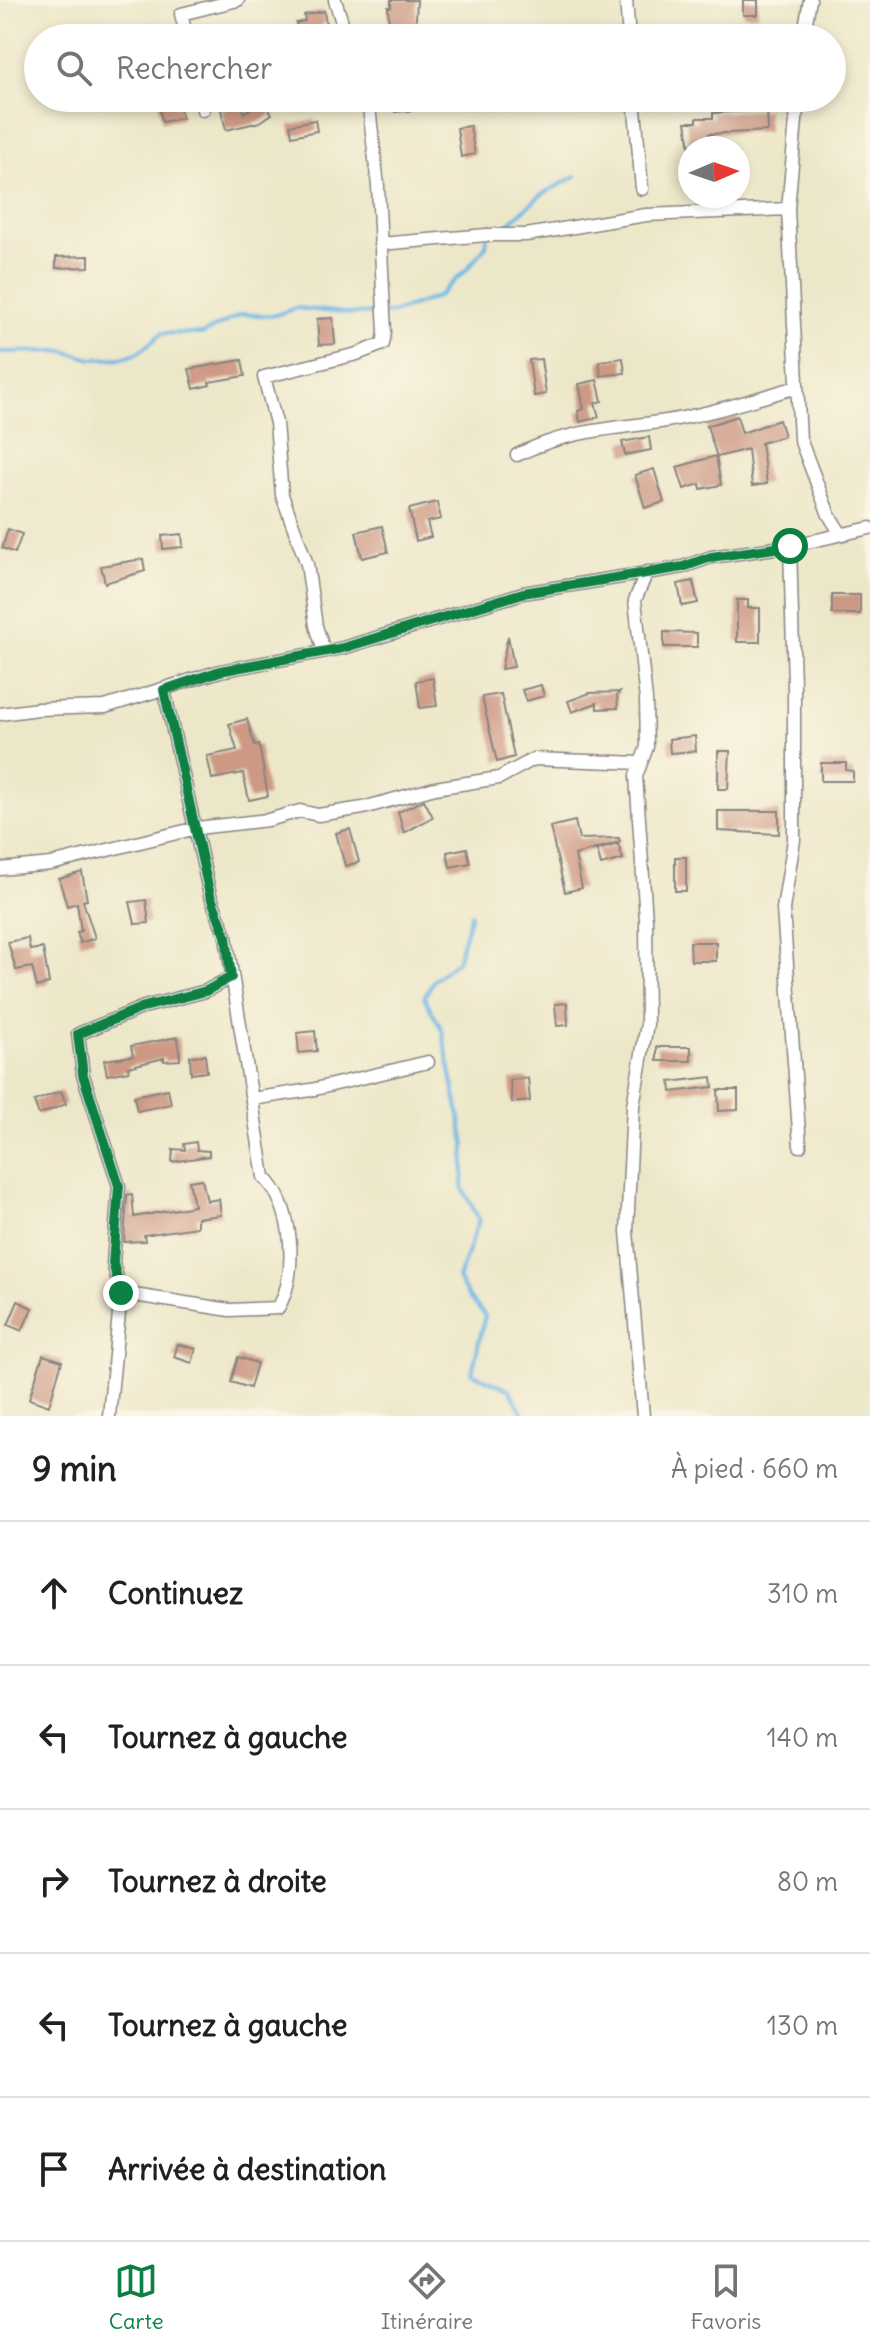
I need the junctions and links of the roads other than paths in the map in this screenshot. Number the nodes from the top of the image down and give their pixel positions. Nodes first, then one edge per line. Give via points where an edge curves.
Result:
1 (238, 0) edge
2 (335, 0) edge
3 (626, 0) edge
4 (810, 0) edge
5 (184, 24) edge
6 (343, 24) edge
7 (628, 24) edge
8 (806, 24) edge
9 (370, 112) edge
10 (635, 112) edge
11 (797, 112) edge
12 (642, 189) dead end
13 (788, 209) junction
14 (380, 244) junction
15 (797, 387) junction
16 (517, 455) dead end
17 (870, 528) edge
18 (841, 534) junction
19 (790, 546) junction
20 (647, 572) junction
21 (324, 651) junction
22 (164, 690) junction
23 (0, 714) edge
24 (641, 763) junction
25 (197, 828) junction
26 (0, 869) edge
27 (231, 977) junction
28 (428, 1062) dead end
29 (252, 1099) junction
30 (800, 1146) dead end
31 (121, 1293) junction
32 (109, 1416) edge
33 (643, 1416) edge

1 - 5 street via 181,14
2 - 6 street
3 - 7 street
4 - 8 street
9 - 14 street
10 - 12 street
11 - 13 street
13 - 14 street via 646,215 526,235
13 - 15 street
14 - 21 street via 383,344 264,377 276,423 282,495 307,564
15 - 16 street via 662,422 597,428
15 - 18 street via 800,439
17 - 18 street
18 - 19 street
19 - 20 street
19 - 30 street via 794,840 783,909
20 - 21 street via 523,593
20 - 24 street via 635,600 646,700 647,747
21 - 22 street via 220,671
22 - 23 street via 105,707
22 - 25 street
24 - 25 street via 534,759 499,778 458,782 363,808 318,815 300,811
24 - 33 street via 636,776 647,1024 633,1106 627,1231
25 - 26 street via 51,864
25 - 27 street via 210,895 226,936
27 - 29 street
27 - 31 street via 206,991 144,1007 78,1034 83,1075 119,1186 113,1263
28 - 29 street
29 - 31 street via 264,1177 276,1188 286,1214 289,1272 278,1308 230,1310
31 - 32 street

